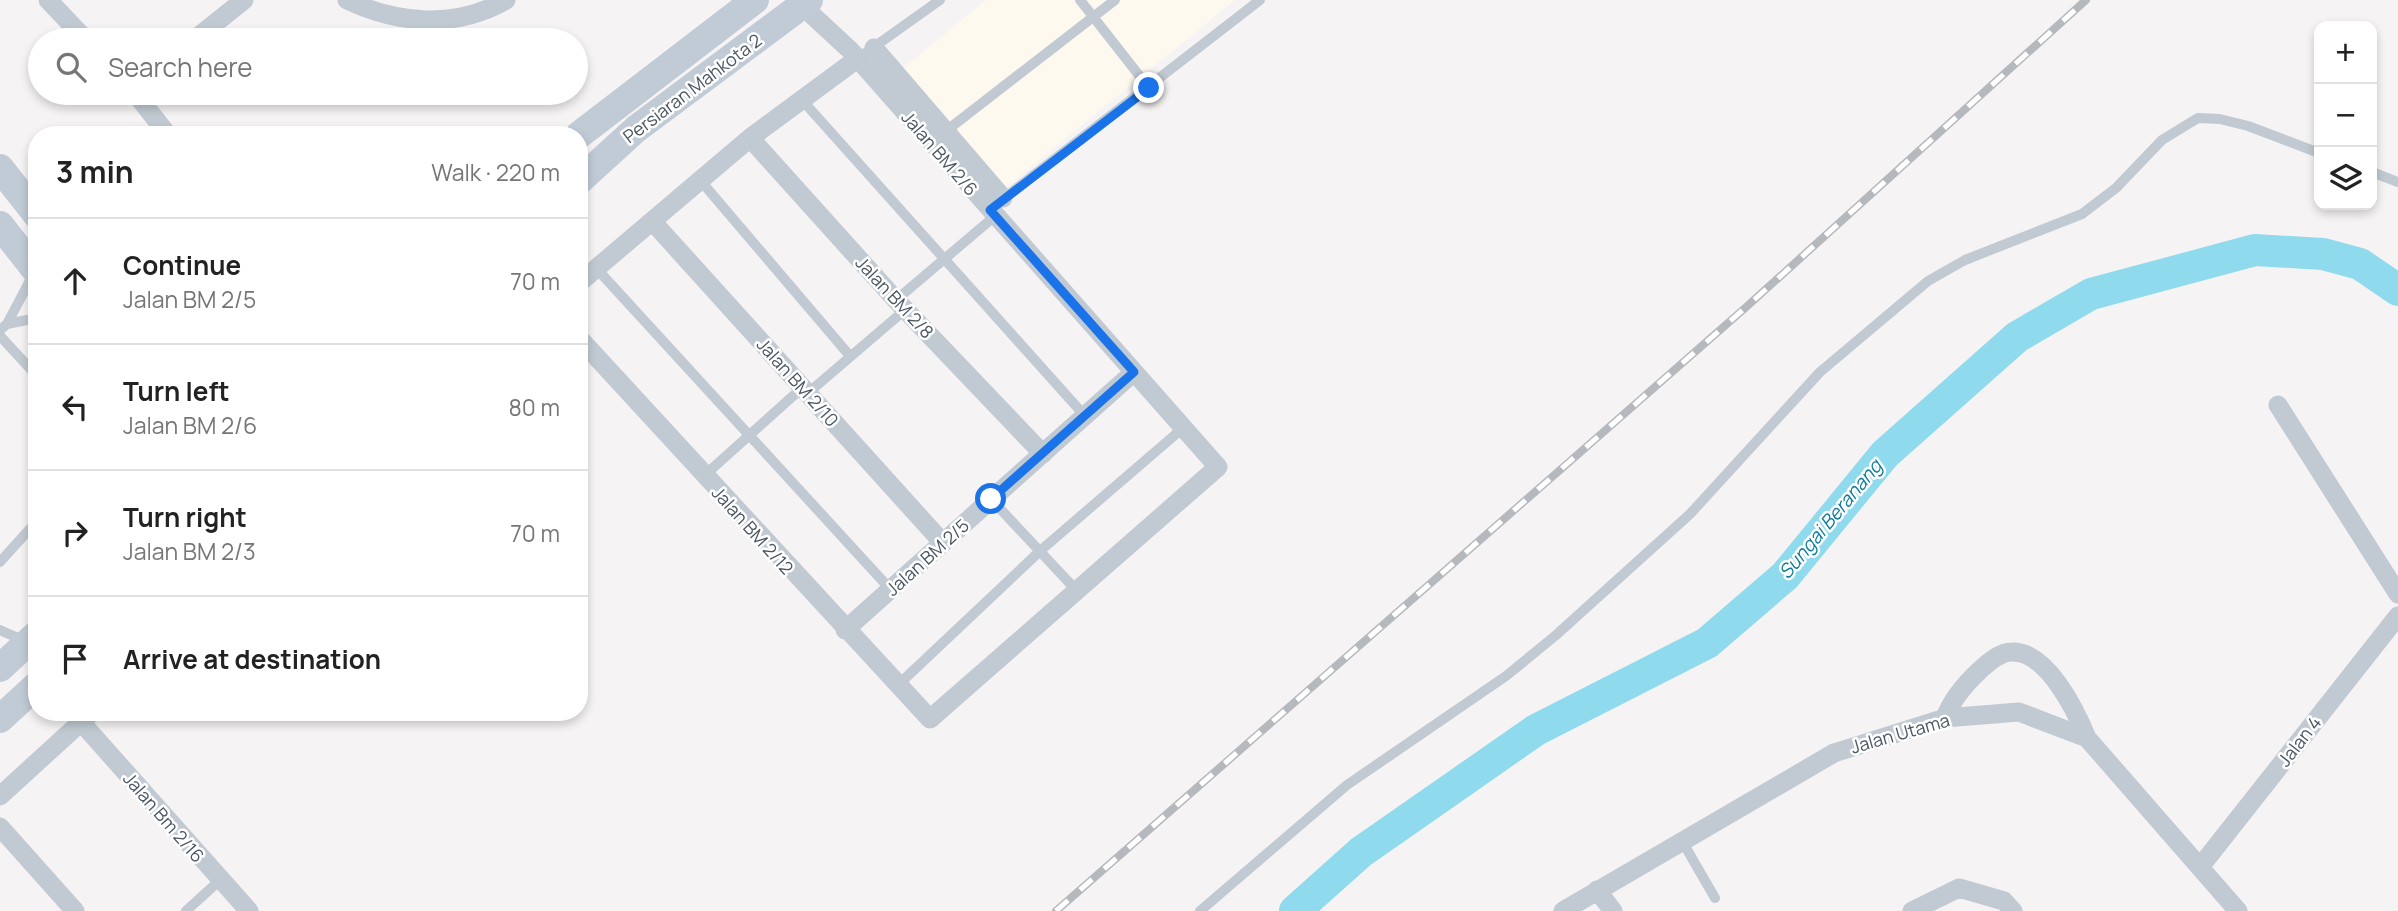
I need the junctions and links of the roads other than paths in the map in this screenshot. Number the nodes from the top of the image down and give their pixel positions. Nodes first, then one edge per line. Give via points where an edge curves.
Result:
1 (48, 0) edge
2 (244, 0) edge
3 (347, 0) edge
4 (506, 0) edge
5 (755, 0) edge
6 (940, 0) edge
7 (1080, 0) edge
8 (1115, 0) edge
9 (1260, 0) edge
10 (802, 2) edge
11 (1092, 19) junction
12 (75, 28) edge
13 (209, 28) edge
14 (874, 48) junction
15 (857, 59) junction
16 (1149, 88) junction
17 (802, 100) junction
18 (144, 105) edge
19 (161, 126) edge
20 (588, 128) edge
21 (946, 131) junction
22 (750, 138) junction
23 (2314, 151) edge
24 (0, 168) edge
25 (588, 173) edge
26 (2377, 174) edge
27 (700, 180) junction
28 (2398, 182) edge
29 (28, 204) edge
30 (996, 208) junction
31 (652, 220) junction
32 (0, 225) edge
33 (944, 259) junction
34 (28, 261) edge
35 (596, 268) junction
36 (588, 275) edge
37 (28, 285) edge
38 (901, 304) junction
39 (28, 320) edge
40 (4, 327) edge
41 (0, 336) edge
42 (588, 348) edge
43 (850, 356) junction
44 (28, 366) edge
45 (1134, 372) junction
46 (805, 390) junction
47 (2278, 405) dead end
48 (1085, 416) junction
49 (1183, 428) junction
50 (749, 436) junction
51 (1042, 454) junction
52 (704, 476) junction
53 (991, 499) junction
54 (28, 531) edge
55 (943, 543) junction
56 (1040, 551) junction
57 (0, 562) edge
58 (891, 590) junction
59 (1077, 591) junction
60 (2398, 593) edge
61 (2398, 616) edge
62 (0, 630) edge
63 (845, 630) junction
64 (28, 637) edge
65 (28, 642) edge
66 (0, 668) edge
67 (897, 685) junction
68 (28, 693) edge
69 (1945, 718) junction
70 (0, 719) edge
71 (82, 721) edge
72 (89, 721) edge
73 (2087, 738) junction
74 (0, 796) edge
75 (0, 827) edge
76 (1682, 841) junction
77 (2200, 867) junction
78 (220, 880) junction
79 (1597, 890) junction
80 (1715, 898) dead end
81 (75, 911) edge
82 (186, 911) edge
83 (249, 911) edge
84 (1200, 911) edge
85 (1563, 911) edge
86 (1614, 911) edge
87 (1912, 911) edge
88 (2013, 911) edge
89 (2238, 911) edge

1 - 12 street
2 - 13 street
3 - 4 street via 375,13 438,21 468,16
5 - 20 main road, Persiaran Mahkota 2
6 - 14 lane
7 - 11 lane
8 - 11 lane
9 - 16 lane
10 - 15 street, Jalan BM 2/6
10 - 25 main road, Persiaran Mahkota 2 via 636,129
11 - 16 lane
11 - 21 lane
14 - 15 lane
14 - 21 street
15 - 17 street
15 - 30 street, Jalan BM 2/6
16 - 30 lane
17 - 22 street
17 - 33 lane
18 - 19 street
21 - 30 street
22 - 27 street
22 - 38 street, Jalan BM 2/8
23 - 84 lane via 2248,126 2197,118 2162,140 2116,188 2082,214 1965,260 1928,281 1820,372 1690,513 1555,636 1506,676 1347,785
24 - 29 main road
26 - 28 lane
27 - 31 street
27 - 43 lane
30 - 33 lane
30 - 45 street, Jalan BM 2/6
31 - 35 street
31 - 46 street, Jalan BM 2/10
32 - 34 main road
33 - 38 lane
33 - 48 lane
35 - 36 street
35 - 50 lane
37 - 40 lane
38 - 43 lane
38 - 51 street, Jalan BM 2/8
39 - 40 lane
41 - 44 lane
42 - 52 street, Jalan BM 2/12
43 - 46 lane
45 - 48 street, Jalan BM 2/5
45 - 49 street, Jalan BM 2/6
46 - 50 lane
46 - 55 street, Jalan BM 2/10
47 - 60 street
48 - 51 street, Jalan BM 2/5
49 - 56 lane
49 - 59 street, Jalan BM 2/6 via 1218,467
50 - 52 lane
50 - 58 lane
51 - 53 street, Jalan BM 2/5
52 - 63 street, Jalan BM 2/12
53 - 55 street, Jalan BM 2/5
53 - 56 lane
54 - 57 lane
55 - 58 street, Jalan BM 2/5
56 - 59 lane
56 - 67 lane
58 - 63 street, Jalan BM 2/5
59 - 67 street, Jalan BM 2/12 via 930,719
61 - 77 street, Jalan 4
62 - 64 lane
63 - 67 street, Jalan BM 2/12
65 - 66 main road
68 - 70 main road
69 - 73 street, Jalan Utama via 2019,712
69 - 73 street via 1969,680 1993,659 2012,652 2056,678
69 - 76 street, Jalan Utama via 1834,753
71 - 74 street
72 - 78 street, Jalan Bm 2/16
73 - 77 street, Jalan Utama
75 - 81 street
76 - 79 street, Jalan Utama
76 - 80 lane
77 - 89 street, Jalan Utama
78 - 82 lane
78 - 83 street, Jalan Bm 2/16
79 - 85 street, Jalan Utama
79 - 86 street
87 - 88 street via 1959,888 2004,901

